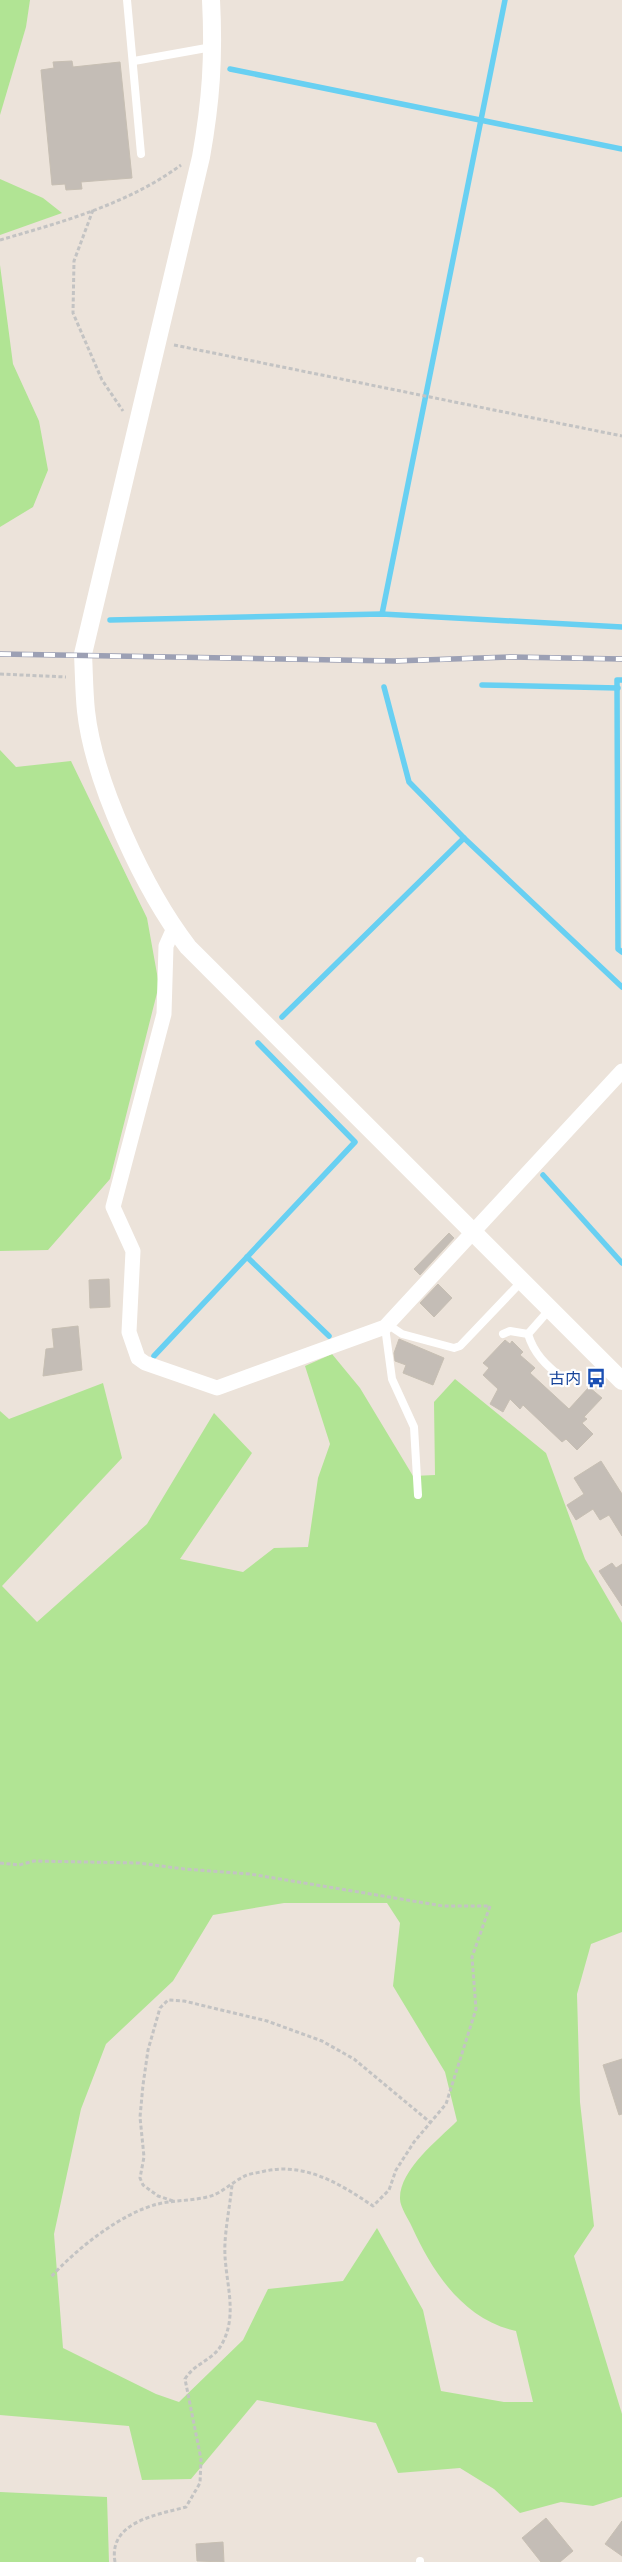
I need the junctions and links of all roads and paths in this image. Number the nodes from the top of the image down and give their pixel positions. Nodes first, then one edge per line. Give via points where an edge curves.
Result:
1 (128, 0) edge
2 (211, 0) edge
3 (214, 46) junction
4 (134, 61) junction
5 (141, 154) dead end
6 (201, 157) junction
7 (93, 210) junction
8 (0, 240) edge
9 (156, 342) junction
10 (136, 428) junction
11 (622, 436) edge
12 (0, 674) edge
13 (84, 677) junction
14 (174, 928) junction
15 (622, 1071) edge
16 (473, 1230) junction
17 (523, 1280) junction
18 (551, 1308) junction
19 (386, 1325) junction
20 (502, 1334) dead end
21 (528, 1334) junction
22 (562, 1378) dead end
23 (622, 1380) edge
24 (418, 1495) dead end
25 (0, 1863) edge
26 (431, 2123) junction
27 (232, 2186) junction
28 (174, 2201) junction
29 (50, 2278) dead end
30 (115, 2562) edge

1 - 4 lane
2 - 3 street
3 - 4 lane
3 - 6 street
4 - 5 lane
6 - 7 path via 140,190
6 - 9 street
7 - 8 path
7 - 10 path via 74,261 72,313 102,380
9 - 10 street
9 - 11 path
10 - 13 street via 83,654
12 - 13 path
13 - 14 street via 86,713 100,768 120,824 141,870
14 - 16 street via 188,947
14 - 19 street via 166,946 164,1014 113,1207 133,1251 129,1332 138,1358 217,1388
15 - 16 street
16 - 17 street
16 - 19 street
17 - 18 street
17 - 19 lane via 460,1346 454,1348 402,1334
18 - 21 lane
18 - 23 street
19 - 24 lane via 392,1379 414,1426
20 - 21 lane via 510,1331
21 - 22 lane via 542,1362
25 - 26 path via 139,1863 250,1874 443,1906 490,1906 472,1957 476,2009 446,2104
26 - 27 path via 396,2170 389,2190 373,2206 314,2172 301,2170 271,2169 243,2176
26 - 28 path via 354,2060 322,2040 266,2021 168,2000 160,2008 148,2050 140,2116 144,2157 140,2178 158,2196
27 - 28 path via 207,2197
27 - 30 path via 225,2244 231,2319 223,2342 212,2358 189,2371 185,2378 201,2459 200,2483 186,2507 131,2525 120,2535 113,2550
28 - 29 path via 156,2204 99,2234 67,2258

